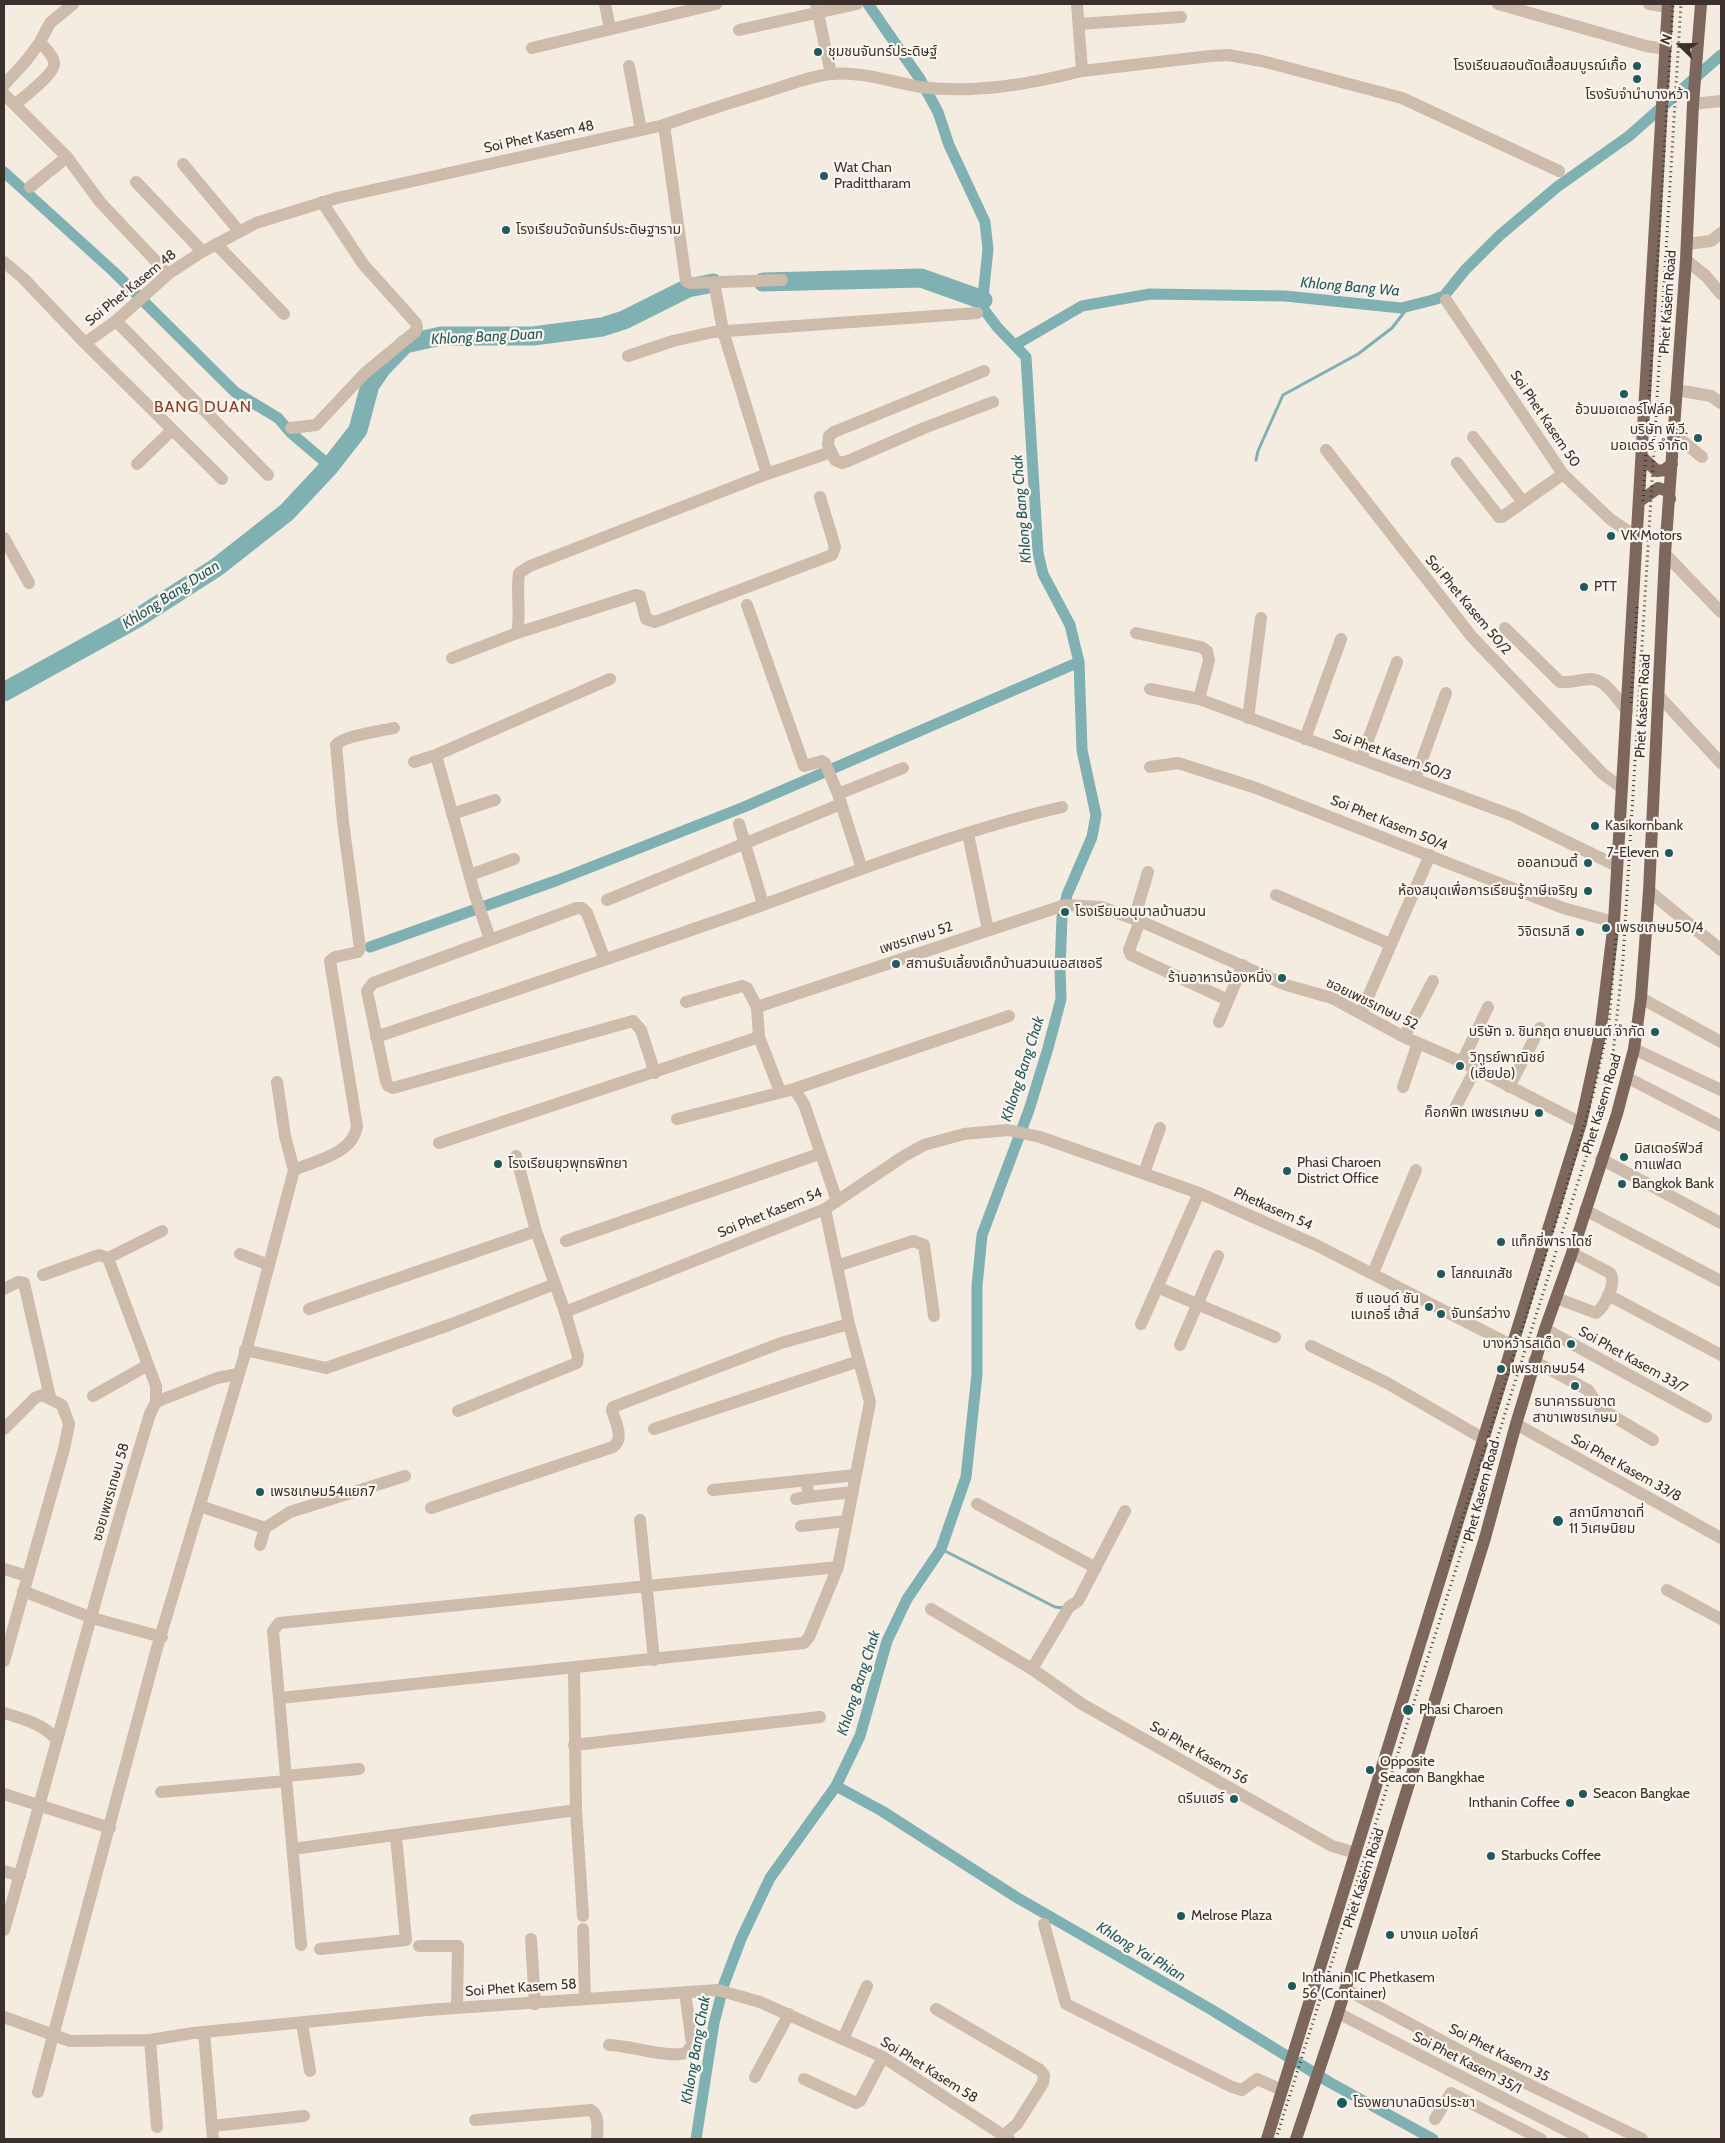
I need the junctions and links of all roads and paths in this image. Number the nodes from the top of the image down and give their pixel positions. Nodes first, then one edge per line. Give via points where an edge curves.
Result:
1 (73, 4) edge
2 (605, 4) edge
3 (716, 4) edge
4 (857, 4) edge
5 (1077, 4) edge
6 (1498, 4) edge
7 (1649, 4) edge
8 (1701, 4) edge
9 (1668, 5) edge
10 (817, 8) edge
11 (1181, 17) dead end
12 (1079, 24) junction
13 (610, 29) junction
14 (739, 30) dead end
15 (40, 42) junction
16 (532, 48) dead end
17 (1666, 49) junction
18 (629, 66) dead end
19 (1082, 71) junction
20 (830, 74) junction
21 (4, 85) edge
22 (4, 94) edge
23 (1721, 101) edge
24 (1693, 104) junction
25 (14, 105) junction
26 (664, 125) junction
27 (641, 130) junction
28 (67, 157) junction
29 (183, 164) dead end
30 (1560, 171) dead end
31 (136, 182) dead end
32 (30, 187) dead end
33 (322, 202) junction
34 (239, 231) junction
35 (1721, 233) edge
36 (216, 244) junction
37 (1687, 244) junction
38 (202, 251) junction
39 (1686, 260) junction
40 (4, 262) edge
41 (168, 274) junction
42 (782, 280) dead end
43 (715, 289) junction
44 (1721, 294) edge
45 (1446, 300) dead end
46 (977, 313) dead end
47 (284, 314) dead end
48 (116, 321) junction
49 (723, 332) junction
50 (85, 343) junction
51 (628, 356) dead end
52 (984, 371) dead end
53 (1677, 390) junction
54 (993, 402) dead end
55 (1721, 403) edge
56 (291, 428) dead end
57 (172, 430) junction
58 (1674, 434) junction
59 (1473, 437) dead end
60 (1326, 450) dead end
61 (831, 452) junction
62 (1702, 457) dead end
63 (1643, 458) junction
64 (1457, 463) dead end
65 (137, 464) dead end
66 (1672, 464) junction
67 (767, 474) junction
68 (1563, 474) junction
69 (268, 475) dead end
70 (222, 479) dead end
71 (820, 497) dead end
72 (1640, 501) junction
73 (1670, 501) junction
74 (1523, 502) junction
75 (4, 538) edge
76 (1638, 538) junction
77 (1665, 554) junction
78 (29, 583) dead end
79 (747, 605) dead end
80 (1721, 612) edge
81 (1261, 618) dead end
82 (1505, 628) dead end
83 (517, 633) junction
84 (1136, 633) dead end
85 (1341, 639) dead end
86 (452, 658) dead end
87 (1397, 662) dead end
88 (610, 679) dead end
89 (1150, 689) dead end
90 (1446, 693) dead end
91 (1658, 695) junction
92 (1199, 699) junction
93 (1627, 711) junction
94 (1248, 718) junction
95 (394, 728) dead end
96 (1305, 738) junction
97 (436, 755) junction
98 (1361, 759) junction
99 (414, 762) dead end
100 (1721, 763) edge
101 (1150, 767) dead end
102 (903, 768) dead end
103 (1415, 779) junction
104 (1622, 788) junction
105 (840, 799) junction
106 (494, 800) dead end
107 (1062, 807) dead end
108 (452, 814) junction
109 (739, 824) dead end
110 (968, 834) junction
111 (745, 845) junction
112 (1430, 855) junction
113 (514, 859) dead end
114 (1617, 866) junction
115 (862, 869) junction
116 (1148, 872) dead end
117 (470, 875) junction
118 (1649, 891) junction
119 (1276, 895) dead end
120 (607, 900) dead end
121 (764, 904) junction
122 (1087, 905) joint
123 (1137, 920) junction
124 (1614, 922) junction
125 (988, 930) junction
126 (490, 939) junction
127 (1390, 944) junction
128 (1721, 950) edge
129 (605, 960) junction
130 (1243, 965) junction
131 (1433, 981) dead end
132 (1641, 998) junction
133 (1228, 1000) junction
134 (686, 1002) dead end
135 (757, 1006) junction
136 (1488, 1007) dead end
137 (1361, 1013) junction
138 (1009, 1016) dead end
139 (1219, 1022) dead end
140 (1540, 1028) dead end
141 (759, 1037) junction
142 (1404, 1037) junction
143 (376, 1038) junction
144 (1721, 1042) edge
145 (1418, 1043) junction
146 (1634, 1048) junction
147 (1462, 1062) junction
148 (1475, 1070) junction
149 (655, 1072) junction
150 (1628, 1078) junction
151 (277, 1082) dead end
152 (1403, 1087) dead end
153 (1509, 1087) junction
154 (794, 1089) junction
155 (1721, 1090) edge
156 (780, 1091) junction
157 (1455, 1108) dead end
158 (677, 1119) dead end
159 (1581, 1123) junction
160 (1721, 1126) edge
161 (1160, 1128) dead end
162 (1008, 1130) joint
163 (439, 1143) dead end
164 (819, 1154) junction
165 (516, 1156) dead end
166 (1601, 1158) junction
167 (294, 1170) junction
168 (1416, 1170) dead end
169 (1144, 1173) junction
170 (1199, 1193) junction
171 (837, 1201) junction
172 (825, 1209) junction
173 (1585, 1210) junction
174 (1721, 1222) edge
175 (162, 1231) dead end
176 (536, 1232) junction
177 (566, 1242) dead end
178 (1572, 1252) junction
179 (240, 1254) dead end
180 (1218, 1256) dead end
181 (108, 1258) junction
182 (269, 1265) junction
183 (837, 1266) junction
184 (1373, 1273) junction
185 (43, 1275) dead end
186 (1721, 1281) edge
187 (555, 1284) junction
188 (1158, 1287) junction
189 (4, 1289) edge
190 (1608, 1295) junction
191 (1556, 1298) junction
192 (1198, 1304) junction
193 (309, 1309) dead end
194 (565, 1312) junction
195 (934, 1316) dead end
196 (849, 1324) junction
197 (1142, 1324) dead end
198 (1545, 1329) junction
199 (1275, 1337) dead end
200 (1180, 1345) dead end
201 (1311, 1346) dead end
202 (1513, 1346) junction
203 (245, 1350) junction
204 (1721, 1355) edge
205 (859, 1361) junction
206 (1534, 1361) junction
207 (148, 1365) junction
208 (238, 1374) junction
209 (92, 1396) dead end
210 (50, 1397) junction
211 (156, 1402) junction
212 (458, 1411) dead end
213 (1706, 1417) dead end
214 (1516, 1424) junction
215 (4, 1429) edge
216 (654, 1429) dead end
217 (1484, 1439) junction
218 (1653, 1440) dead end
219 (856, 1475) junction
220 (405, 1476) dead end
221 (807, 1480) junction
222 (712, 1490) dead end
223 (852, 1492) junction
224 (976, 1504) dead end
225 (200, 1506) junction
226 (432, 1508) dead end
227 (1125, 1511) dead end
228 (640, 1520) dead end
229 (847, 1521) junction
230 (801, 1526) dead end
231 (265, 1528) junction
232 (1721, 1536) edge
233 (260, 1545) dead end
234 (838, 1567) junction
235 (1096, 1568) junction
236 (4, 1569) edge
237 (28, 1576) junction
238 (646, 1584) junction
239 (1667, 1590) dead end
240 (23, 1591) junction
241 (931, 1609) dead end
242 (92, 1618) junction
243 (1721, 1619) edge
244 (162, 1637) junction
245 (654, 1660) junction
246 (4, 1661) edge
247 (574, 1668) junction
248 (1032, 1669) junction
249 (280, 1698) junction
250 (4, 1713) edge
251 (820, 1717) dead end
252 (56, 1739) junction
253 (574, 1746) junction
254 (359, 1769) dead end
255 (287, 1778) junction
256 (161, 1792) dead end
257 (4, 1794) edge
258 (41, 1805) junction
259 (576, 1810) junction
260 (110, 1828) junction
261 (396, 1836) junction
262 (293, 1849) junction
263 (1356, 1853) junction
264 (4, 1871) edge
265 (20, 1876) junction
266 (1044, 1924) dead end
267 (4, 1930) edge
268 (531, 1938) dead end
269 (301, 1945) dead end
270 (419, 1946) dead end
271 (320, 1949) dead end
272 (867, 1986) dead end
273 (1345, 1989) junction
274 (685, 1992) junction
275 (584, 1999) junction
276 (535, 2004) junction
277 (458, 2008) junction
278 (936, 2009) dead end
279 (1338, 2013) junction
280 (789, 2014) junction
281 (4, 2017) edge
282 (302, 2022) junction
283 (204, 2032) junction
284 (53, 2036) junction
285 (843, 2038) junction
286 (150, 2040) junction
287 (609, 2045) dead end
288 (883, 2057) junction
289 (310, 2071) dead end
290 (755, 2077) dead end
291 (804, 2079) dead end
292 (1468, 2080) junction
293 (1282, 2090) junction
294 (38, 2092) dead end
295 (1459, 2097) junction
296 (304, 2116) dead end
297 (1435, 2119) dead end
298 (474, 2120) dead end
299 (212, 2126) junction
300 (157, 2127) dead end
301 (1007, 2137) edge
302 (213, 2139) edge
303 (597, 2139) edge
304 (1266, 2139) edge
305 (1296, 2139) edge
306 (1541, 2139) edge
307 (1583, 2139) edge
308 (1642, 2139) edge

1 - 15 street via 50,23
2 - 13 street
3 - 13 street
4 - 10 street
5 - 12 street
6 - 17 street
7 - 9 street
8 - 24 main road, Phet Kasem Road
9 - 17 main road, Phet Kasem Road
10 - 14 street
10 - 20 street
11 - 12 street
12 - 19 street
13 - 16 street
15 - 21 street
15 - 25 street via 54,60 54,67
17 - 63 main road, Phet Kasem Road
18 - 27 street
19 - 20 street, Soi Phet Kasem 48 via 996,87 964,89 922,87 856,74
19 - 30 street, Soi Phet Kasem 48 via 1210,56 1262,61 1402,98
20 - 26 street, Soi Phet Kasem 48
22 - 25 street
23 - 24 street
24 - 37 main road, Phet Kasem Road
25 - 28 street
26 - 27 street, Soi Phet Kasem 48
26 - 43 street via 683,277 690,283
27 - 33 street, Soi Phet Kasem 48
28 - 32 street
28 - 41 street via 100,202
29 - 34 street
31 - 38 street
33 - 34 street, Soi Phet Kasem 48
33 - 56 street via 363,264 417,328 351,387 316,425
34 - 36 street, Soi Phet Kasem 48
35 - 37 street via 1711,241
36 - 38 street, Soi Phet Kasem 48
36 - 47 street
37 - 39 main road, Phet Kasem Road
38 - 41 street, Soi Phet Kasem 48
39 - 44 street
39 - 53 main road, Phet Kasem Road
40 - 50 street, Soi Phet Kasem 48 via 24,278
41 - 48 street, Soi Phet Kasem 48
42 - 43 street
43 - 49 street
45 - 68 street, Soi Phet Kasem 50
46 - 49 street
48 - 50 street, Soi Phet Kasem 48
48 - 69 street
49 - 51 street via 673,341
49 - 67 street
50 - 57 street
52 - 61 street via 834,432 827,441
53 - 55 street via 1711,396
53 - 58 main road, Phet Kasem Road
54 - 61 street via 848,461 838,462
57 - 65 street
57 - 70 street
58 - 62 street
58 - 66 main road, Phet Kasem Road
59 - 74 street
60 - 104 street, Soi Phet Kasem 50/2 via 1472,636 1603,774
61 - 67 street
63 - 66 main road via 1658,471
63 - 72 main road, Phet Kasem Road
64 - 74 street via 1499,517
66 - 73 main road, Phet Kasem Road
67 - 83 street via 530,566 519,573
68 - 74 street
68 - 76 street, Soi Phet Kasem 50 via 1610,519
71 - 83 street via 835,547 832,555 655,622 646,619 640,596 636,595
72 - 73 main road via 1651,491 1663,488 1670,494
72 - 76 main road, Phet Kasem Road
73 - 77 main road, Phet Kasem Road
75 - 78 street
76 - 93 main road, Phet Kasem Road
77 - 80 street
77 - 91 main road, Phet Kasem Road
79 - 105 street via 804,766 824,761
81 - 94 street
82 - 93 street via 1560,682 1599,680
83 - 86 street
84 - 92 street via 1207,651 1209,660
85 - 96 street
87 - 98 street
88 - 97 street
89 - 92 street, Soi Phet Kasem 50/3
90 - 103 street
91 - 100 street
91 - 118 main road, Phet Kasem Road
92 - 94 street, Soi Phet Kasem 50/3
93 - 104 main road, Phet Kasem Road
94 - 96 street, Soi Phet Kasem 50/3
95 - 167 street via 349,738 336,745 360,948 358,952 330,961 357,1126 354,1139 344,1149
96 - 98 street, Soi Phet Kasem 50/3
97 - 99 street
97 - 108 street
98 - 103 street, Soi Phet Kasem 50/3
101 - 112 street, Soi Phet Kasem 50/4 via 1178,763 1265,791
102 - 105 street
103 - 114 street, Soi Phet Kasem 50/3 via 1514,816
104 - 114 main road, Phet Kasem Road
105 - 111 street
105 - 115 street
106 - 108 street
107 - 110 street
108 - 117 street
109 - 111 street
110 - 115 street
110 - 125 street
111 - 120 street
111 - 121 street
112 - 124 street, Soi Phet Kasem 50/4 via 1563,908
112 - 127 street
113 - 117 street
114 - 124 main road, Phet Kasem Road
115 - 121 street
116 - 123 street
117 - 126 street
118 - 128 street
118 - 132 main road, Phet Kasem Road
119 - 127 street
121 - 129 street
122 - 123 street, ซอยเพชรเกษม 52
122 - 125 street, เพชรเกษม 52 via 1065,905
123 - 130 street, ซอยเพชรเกษม 52
123 - 133 street via 1129,950 1131,955
124 - 159 main road, Phet Kasem Road via 1600,1035
125 - 135 street, เพชรเกษม 52
126 - 129 street via 582,908 587,913
126 - 143 street via 369,986 367,991
127 - 137 street
129 - 143 street
130 - 133 street
130 - 137 street, ซอยเพชรเกษม 52 via 1286,984 1332,998
131 - 142 street
132 - 144 street
132 - 146 main road, Phet Kasem Road
133 - 139 street
134 - 135 street via 744,987
135 - 141 street
136 - 147 street
137 - 142 street, ซอยเพชรเกษม 52
138 - 154 street
140 - 153 street
141 - 149 street
141 - 156 street
142 - 145 street, ซอยเพชรเกษม 52
143 - 149 street via 386,1081 393,1088 633,1021 641,1030
145 - 147 street, ซอยเพชรเกษม 52
145 - 152 street
146 - 150 main road, Phet Kasem Road
146 - 155 street
147 - 148 street, ซอยเพชรเกษม 52
148 - 153 street, ซอยเพชรเกษม 52
148 - 157 street
149 - 163 street
150 - 160 street
150 - 166 main road, Phet Kasem Road
151 - 167 street
153 - 159 street, ซอยเพชรเกษม 52
154 - 156 street
154 - 164 street via 804,1104
156 - 158 street
159 - 202 main road, Phet Kasem Road
161 - 169 street
162 - 169 street, Phetkasem 54 via 1040,1137
162 - 171 street, Soi Phet Kasem 54 via 964,1134 924,1145
164 - 171 street
164 - 177 street
165 - 176 street
166 - 173 main road, Phet Kasem Road
166 - 174 street
167 - 182 street
168 - 184 street
169 - 170 street, Phetkasem 54
170 - 184 street, Phetkasem 54
170 - 188 street
171 - 172 street, Soi Phet Kasem 54
172 - 183 street
172 - 194 street, Soi Phet Kasem 54
173 - 178 main road, Phet Kasem Road
173 - 186 street
175 - 181 street
176 - 187 street
176 - 193 street
178 - 190 street via 1610,1273 1613,1281
178 - 191 main road, Phet Kasem Road
179 - 182 street
180 - 192 street
181 - 185 street via 99,1255
181 - 207 street, ซอยเพชรเกษม 58
182 - 203 street
183 - 195 street via 913,1241 924,1245
183 - 196 street
184 - 202 street, Phetkasem 54
187 - 194 street
187 - 203 street via 326,1368
188 - 192 street
188 - 197 street
189 - 210 street via 18,1282 24,1283
190 - 191 street via 1596,1314
190 - 204 street
191 - 198 main road, Phet Kasem Road
192 - 199 street
192 - 200 street
194 - 212 street via 578,1356 577,1363
196 - 205 street
196 - 226 street via 781,1343 613,1407 619,1436 613,1447
198 - 206 main road, Phet Kasem Road
198 - 213 street, Soi Phet Kasem 33/7
201 - 217 street via 1387,1383
202 - 217 main road, Phet Kasem Road
203 - 208 street
205 - 216 street
205 - 219 street via 870,1402
206 - 214 main road, Phet Kasem Road
206 - 218 street via 1588,1390 1601,1409
207 - 209 street
207 - 211 street, ซอยเพชรเกษม 58 via 156,1386
208 - 211 street via 217,1378
208 - 225 street
210 - 215 street via 42,1395 35,1398
210 - 237 street via 62,1405 69,1424
211 - 242 street, ซอยเพชรเกษม 58 via 122,1504
214 - 232 street, Soi Phet Kasem 33/8
214 - 273 main road, Phet Kasem Road via 1485,1538
217 - 263 main road, Phet Kasem Road
219 - 221 street
219 - 223 street
220 - 231 street via 290,1512
221 - 222 street
221 - 223 street via 802,1498
223 - 229 street
224 - 235 street
225 - 231 street
225 - 244 street
227 - 235 street
228 - 238 street
229 - 230 street
229 - 234 street
231 - 233 street
234 - 238 street
234 - 245 street via 804,1643
235 - 248 street via 1078,1602 1068,1609
236 - 237 street
237 - 240 street
238 - 245 street
238 - 249 street via 279,1623 273,1631
239 - 243 street
240 - 242 street
240 - 246 street
241 - 248 street, Soi Phet Kasem 56
242 - 244 street
242 - 252 street, ซอยเพชรเกษม 58
244 - 260 street
245 - 247 street
247 - 249 street
247 - 253 street
248 - 263 street, Soi Phet Kasem 56 via 1082,1704 1332,1846
249 - 255 street
250 - 252 street via 38,1724
251 - 253 street
252 - 258 street
253 - 259 street
254 - 255 street
255 - 256 street
255 - 262 street
257 - 258 street
258 - 260 street
258 - 265 street
259 - 261 street
259 - 275 street
260 - 284 street
261 - 262 street
261 - 271 street via 406,1940
262 - 269 street
263 - 293 main road, Phet Kasem Road
264 - 265 street
265 - 267 street
266 - 293 street via 1066,2004 1232,2087 1242,2090 1257,2079
268 - 276 street
270 - 277 street via 458,1946
272 - 285 street
273 - 279 main road, Phet Kasem Road
273 - 308 street, Soi Phet Kasem 35 via 1476,2059
274 - 275 street, Soi Phet Kasem 58
274 - 280 street, Soi Phet Kasem 58 via 718,1990
274 - 287 street via 692,2044 689,2050 683,2054 667,2054 626,2045
275 - 276 street, Soi Phet Kasem 58
276 - 277 street, Soi Phet Kasem 58
277 - 282 street, Soi Phet Kasem 58
278 - 301 street via 992,2040 1044,2075 1043,2083
279 - 292 street, Soi Phet Kasem 35/1
279 - 305 main road, Phet Kasem Road
280 - 285 street, Soi Phet Kasem 58
280 - 290 street
281 - 284 street, Soi Phet Kasem 58
282 - 283 street, Soi Phet Kasem 58
282 - 289 street
283 - 286 street, Soi Phet Kasem 58
283 - 299 street
284 - 286 street, Soi Phet Kasem 58 via 70,2041
284 - 294 street
285 - 288 street, Soi Phet Kasem 58
286 - 300 street
288 - 291 street via 863,2097 856,2103
288 - 301 street, Soi Phet Kasem 58
292 - 295 street
292 - 307 street, Soi Phet Kasem 35/1
293 - 304 main road, Phet Kasem Road
295 - 297 street via 1450,2093
295 - 306 street
296 - 299 street
298 - 303 street via 591,2110 597,2118
299 - 302 street

